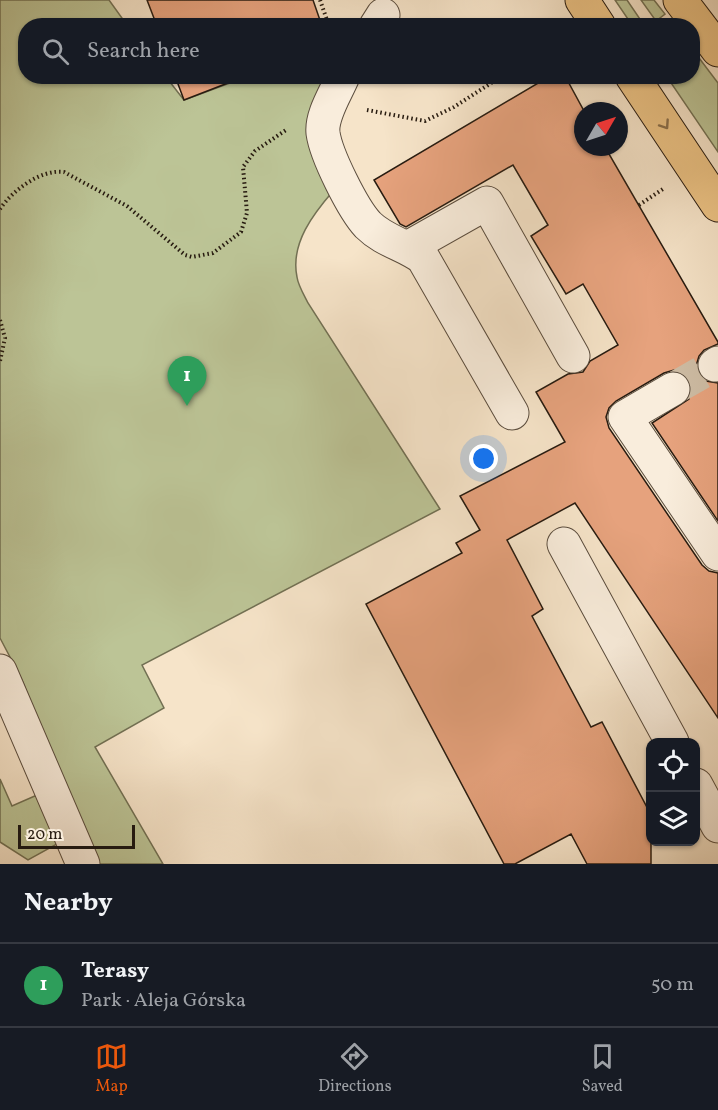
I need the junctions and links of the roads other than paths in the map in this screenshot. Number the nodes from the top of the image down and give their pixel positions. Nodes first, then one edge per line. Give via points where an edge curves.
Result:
1 (582, 0) edge
2 (680, 0) edge
3 (594, 18) edge
4 (694, 18) edge
5 (700, 26) edge
6 (718, 50) edge
7 (339, 84) edge
8 (637, 84) edge
9 (718, 205) edge
10 (409, 247) junction
11 (573, 356) dead end
12 (673, 389) tunnel mouth
13 (512, 413) dead end
14 (564, 544) dead end
15 (718, 554) edge
16 (0, 670) edge
17 (670, 738) edge
18 (700, 792) edge
19 (718, 826) edge
20 (83, 864) edge

1 - 3 main road
2 - 4 main road
5 - 6 main road
7 - 10 street via 326,114 323,133 352,204 368,225 386,239
8 -> 9 main road
10 - 11 street via 487,203
10 - 13 street via 423,258
12 - 15 street via 625,417
14 - 17 street
16 - 20 street
18 - 19 street

